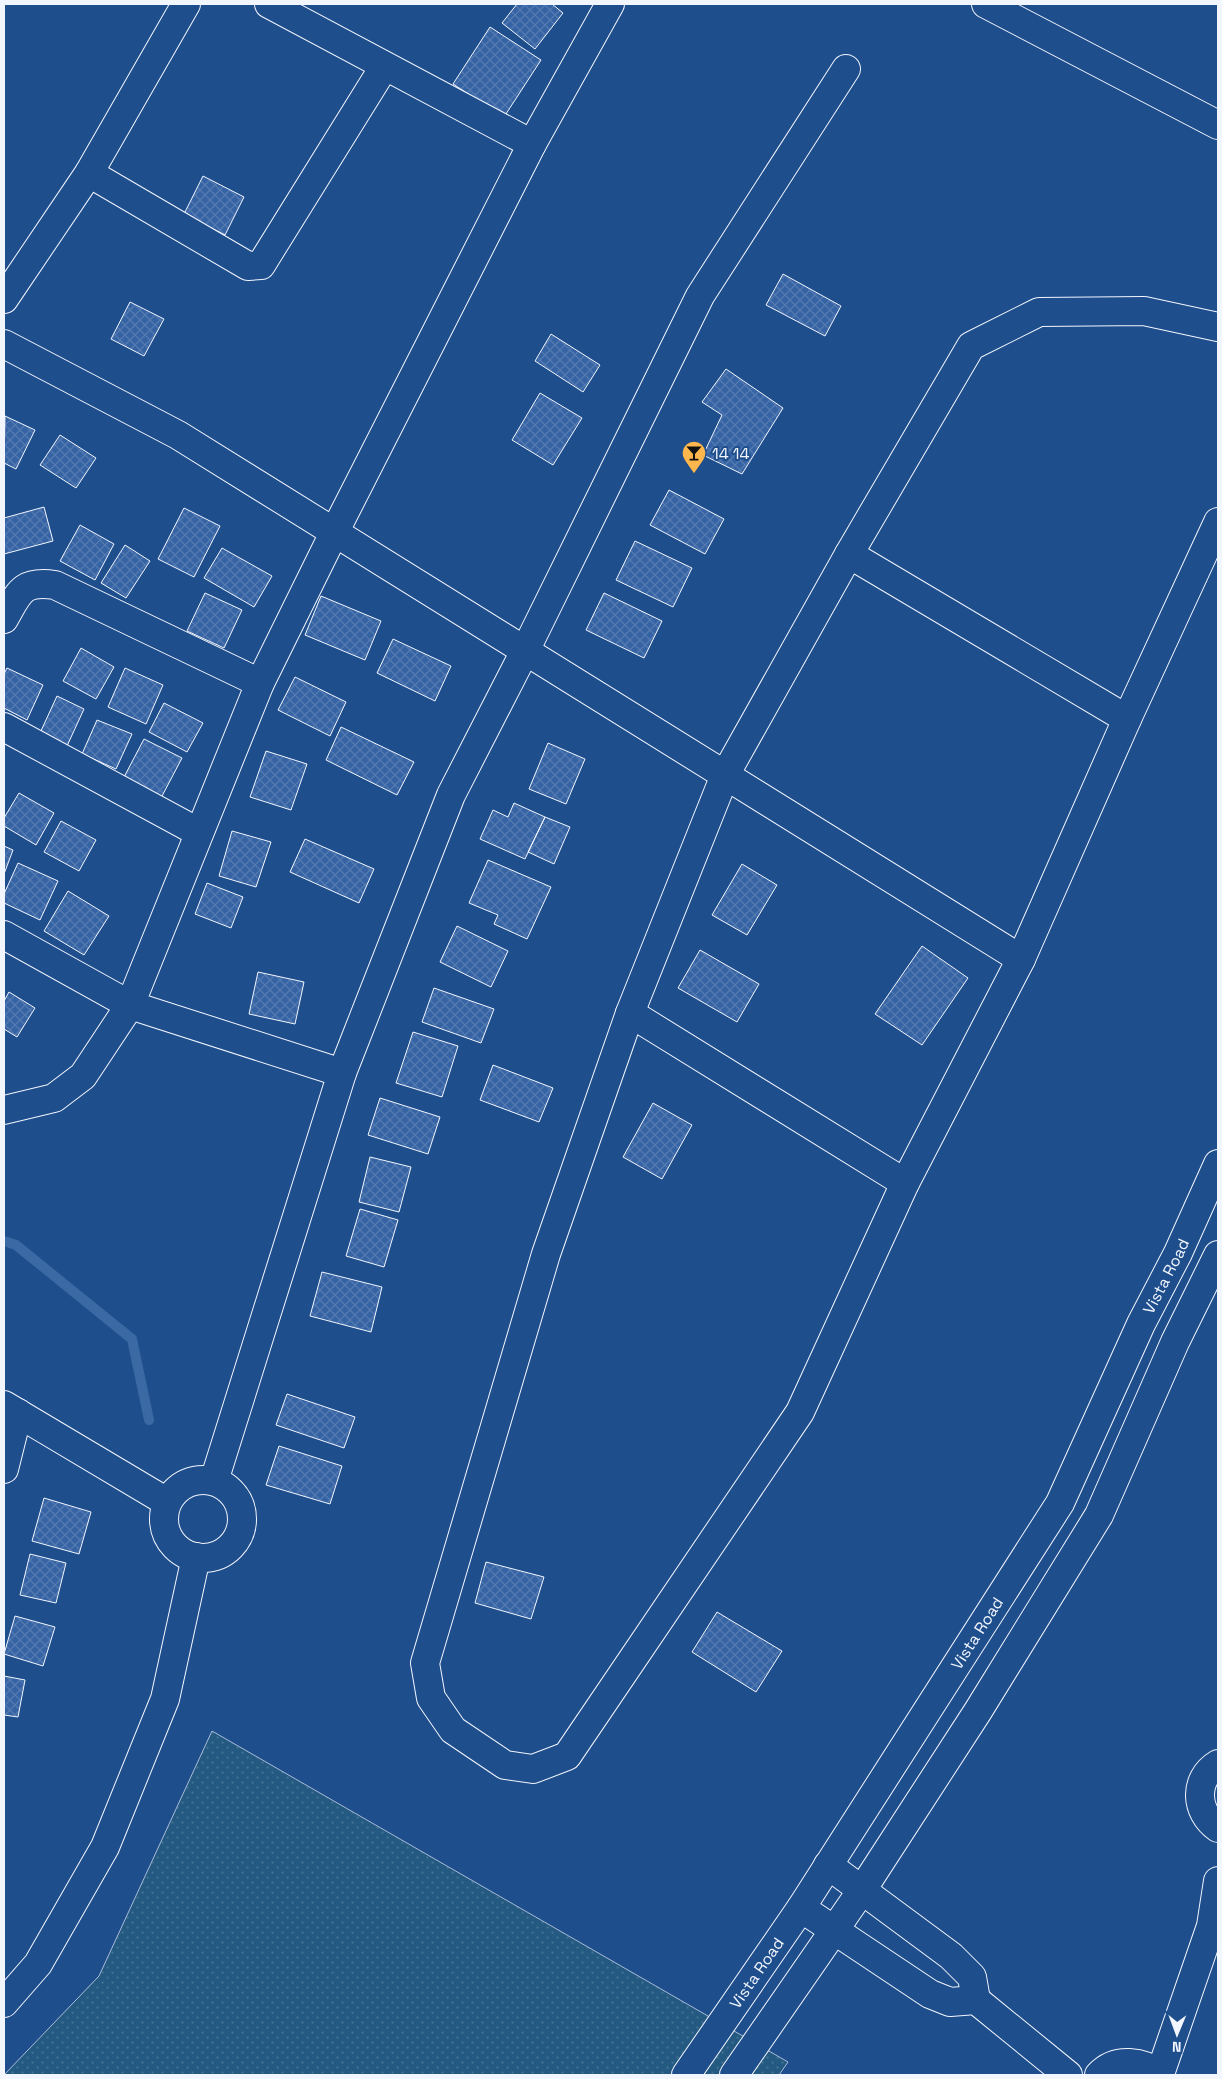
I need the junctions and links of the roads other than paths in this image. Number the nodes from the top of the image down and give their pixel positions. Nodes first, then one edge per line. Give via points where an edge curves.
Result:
1 (186, 4) edge
2 (269, 4) edge
3 (610, 4) edge
4 (986, 4) edge
5 (384, 66) junction
6 (846, 69) dead end
7 (1218, 125) edge
8 (532, 144) junction
9 (89, 173) junction
10 (4, 299) edge
11 (1218, 327) edge
12 (4, 344) edge
13 (1218, 522) edge
14 (334, 533) junction
15 (849, 554) junction
16 (4, 618) edge
17 (525, 651) junction
18 (260, 683) junction
19 (1127, 719) junction
20 (4, 727) edge
21 (725, 776) junction
22 (198, 832) junction
23 (4, 935) edge
24 (1020, 959) junction
25 (130, 1005) junction
26 (630, 1012) junction
27 (342, 1073) junction
28 (4, 1110) edge
29 (1218, 1164) edge
30 (905, 1183) junction
31 (1218, 1255) edge
32 (1141, 1324) junction
33 (1175, 1342) junction
34 (11, 1409) edge
35 (4, 1469) edge
36 (214, 1481) junction
37 (167, 1502) junction
38 (196, 1557) junction
39 (944, 1687) junction
40 (978, 1711) junction
41 (1218, 1764) edge
42 (1218, 1828) edge
43 (828, 1865) junction
44 (1218, 1881) edge
45 (862, 1890) junction
46 (801, 1908) junction
47 (834, 1930) junction
48 (976, 2000) junction
49 (4, 2003) edge
50 (686, 2075) edge
51 (734, 2075) edge
52 (1068, 2075) edge
53 (1099, 2075) edge
54 (1161, 2075) edge

1 - 9 street
2 - 5 street
3 - 8 street
4 - 7 street
5 - 8 street
5 - 9 street via 261,265 248,266
6 - 17 street via 700,296
8 - 14 street
9 - 10 street
11 - 15 street via 1144,311 1039,312 971,346
12 - 14 street via 178,436
13 - 19 street
14 - 17 street
14 - 18 street
15 - 19 street
15 - 21 street
16 - 18 street via 20,591 37,582 55,585
17 - 21 street
17 - 27 street via 451,795
18 - 22 street
19 - 24 street
20 - 22 street
21 - 24 street
21 - 26 street
22 - 25 street
23 - 25 street
24 - 30 street
25 - 27 street
25 - 28 street via 84,1076 54,1098
26 - 30 street
26 - 30 street via 546,1254 425,1663 431,1698 453,1730 505,1765 533,1769 568,1756 800,1412
27 - 36 street
29 - 32 street, Vista Road via 1178,1253
31 - 33 street
32 - 33 street
32 - 39 street, Vista Road via 1060,1503
33 - 40 street via 1099,1515
34 - 35 street
34 - 37 street
36 - 37 street via 198,1480 185,1484
36 - 38 street via 233,1494 240,1506 239,1532 222,1552 210,1557
37 - 38 street via 164,1525 168,1536 175,1546
38 - 49 street via 166,1699 105,1847 38,1964
39 - 40 street
39 - 43 street, Vista Road
40 - 45 street
41 - 42 street via 1207,1773 1199,1792 1203,1812
43 - 45 street
43 - 46 street, Vista Road
44 - 54 street via 1210,1926
45 - 47 street
45 - 48 street via 951,1956 972,1977
46 - 47 street
46 - 50 street, Vista Road
47 - 48 street via 930,1994 950,2002
47 - 51 street
48 - 52 street
53 - 54 street via 1116,2064 1132,2062 1148,2066

